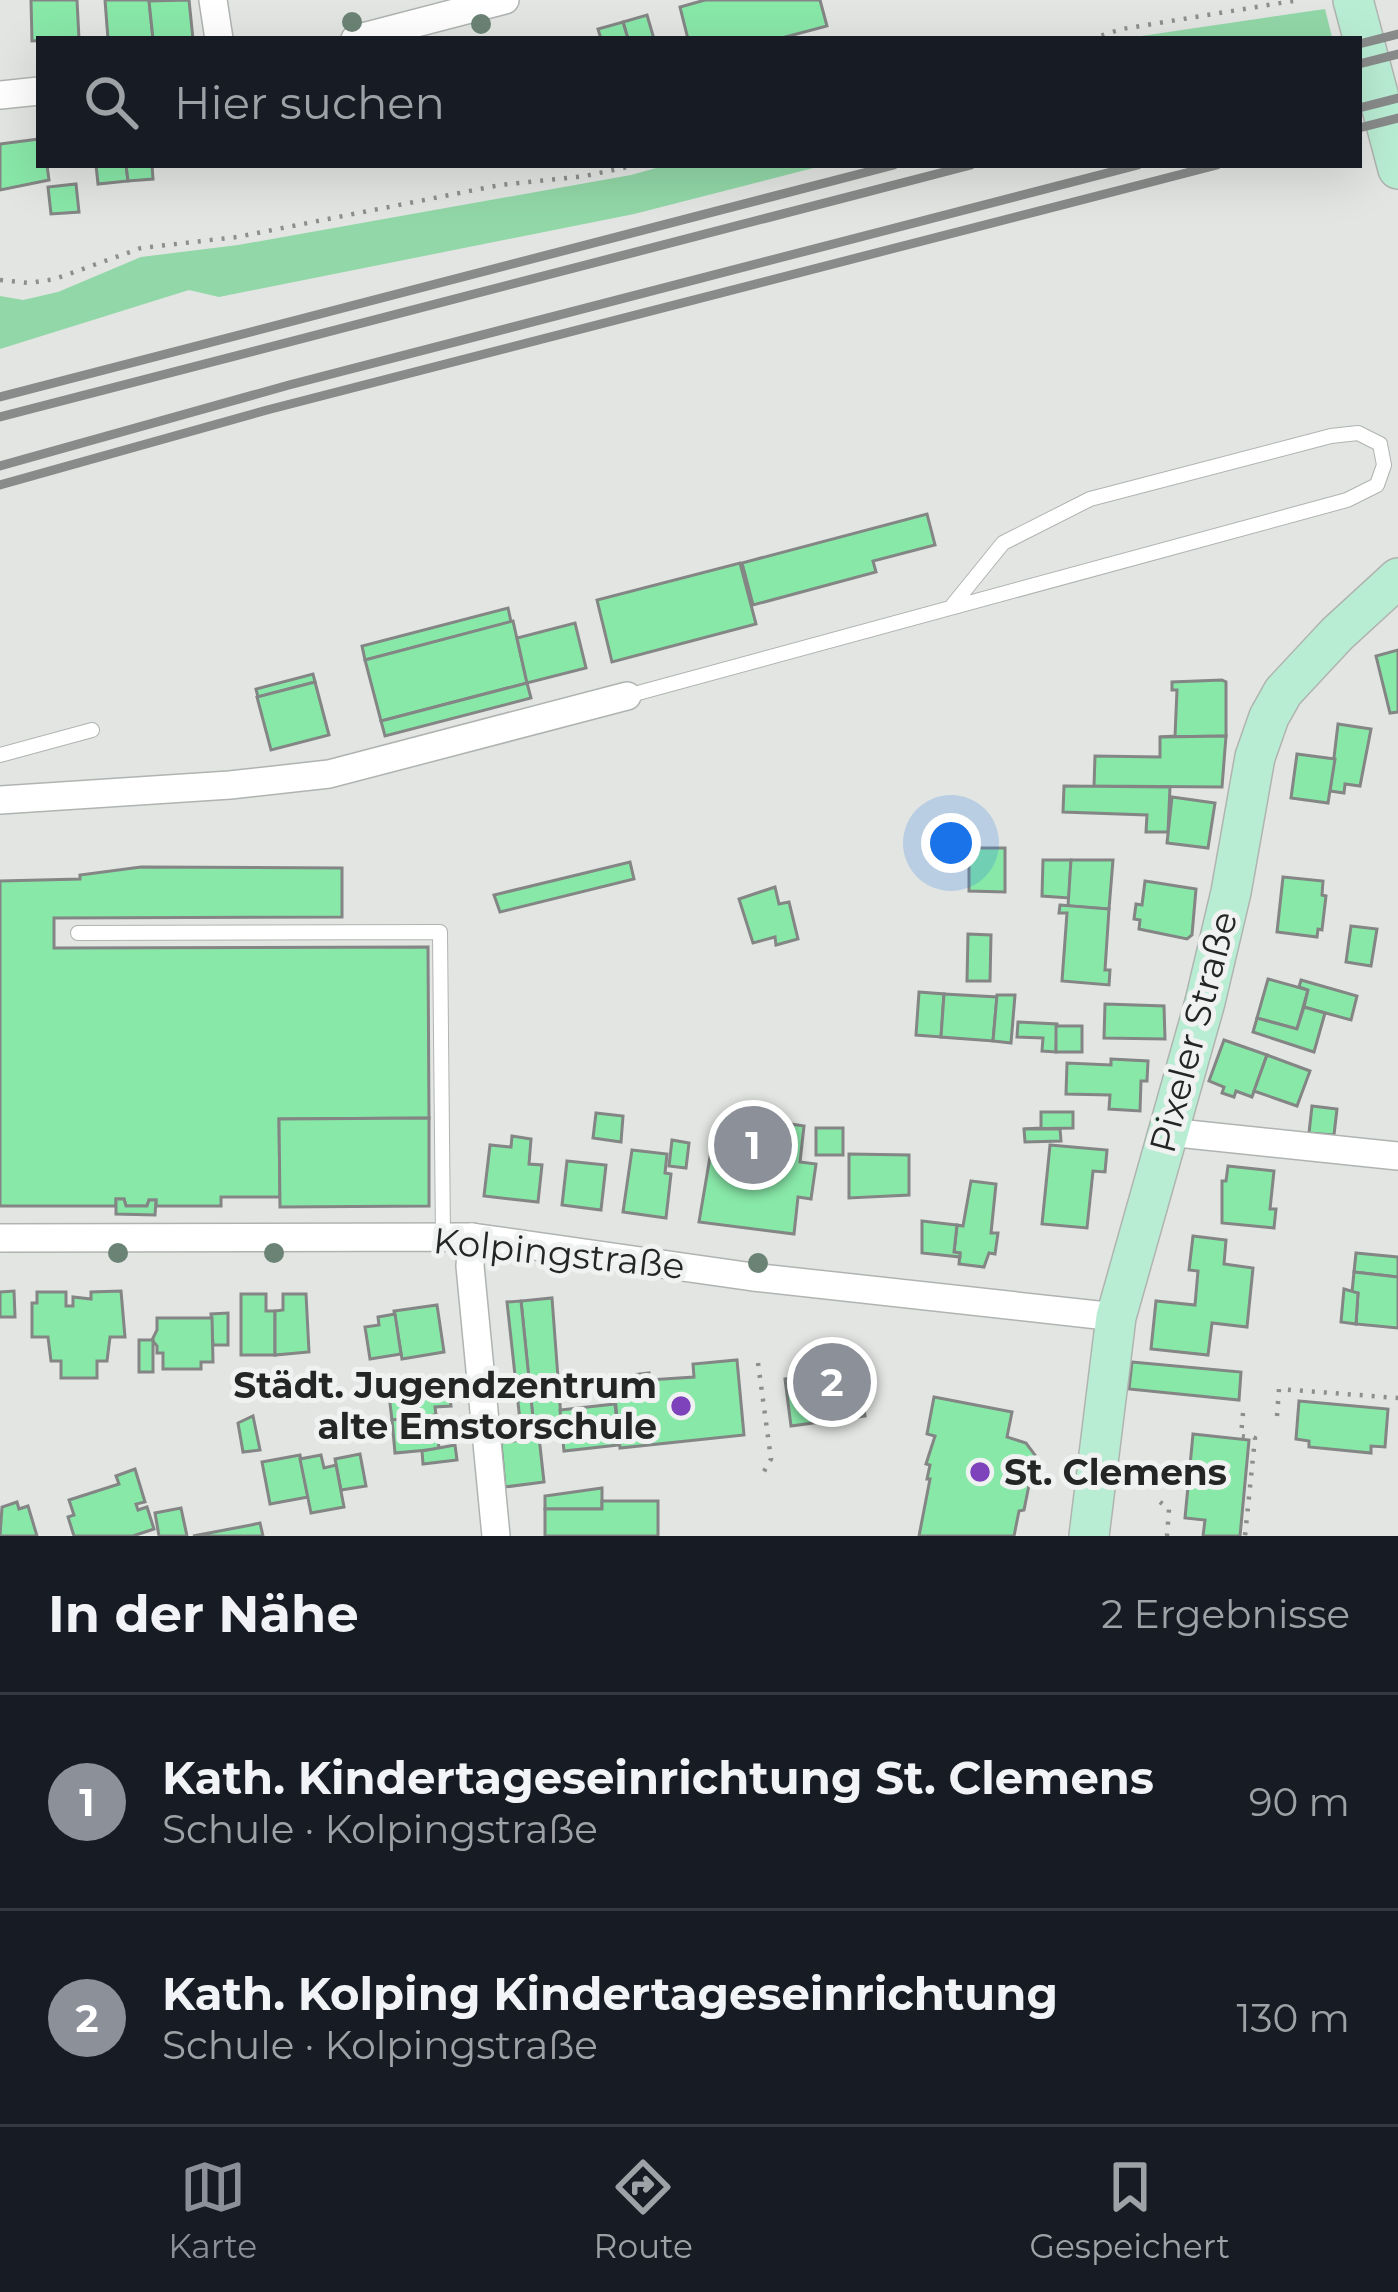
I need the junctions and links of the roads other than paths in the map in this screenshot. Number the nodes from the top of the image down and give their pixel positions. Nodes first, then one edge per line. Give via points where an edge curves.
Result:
1 (213, 0) edge
2 (505, 0) edge
3 (1352, 0) edge
4 (219, 36) edge
5 (367, 36) edge
6 (1362, 36) edge
7 (1362, 37) edge
8 (36, 91) edge
9 (0, 95) edge
10 (1398, 169) edge
11 (1398, 578) edge
12 (952, 606) junction
13 (627, 695) joint
14 (92, 730) dead end
15 (0, 755) edge
16 (0, 800) edge
17 (78, 933) dead end
18 (1168, 1132) junction
19 (1398, 1156) edge
20 (443, 1237) junction
21 (472, 1237) junction
22 (0, 1238) edge
23 (1116, 1317) junction
24 (496, 1536) edge
25 (1089, 1536) edge

1 - 4 street
2 - 5 street
3 - 6 main road
7 - 10 main road
8 - 9 street
11 - 18 main road, Pixeler Straße via 1306,665 1269,717
12 - 12 lane via 1347,500 1377,485 1380,444 1358,433 1331,436 1090,499 1004,543
12 - 13 lane
13 - 16 street via 329,774
14 - 15 lane
17 - 20 lane via 440,932
18 - 19 street
18 - 23 main road, Pixeler Straße
20 - 21 street, Kolpingstraße
20 - 22 street, Kolpingstraße
21 - 23 street, Kolpingstraße
21 - 24 street
23 - 25 main road, Pixeler Straße

